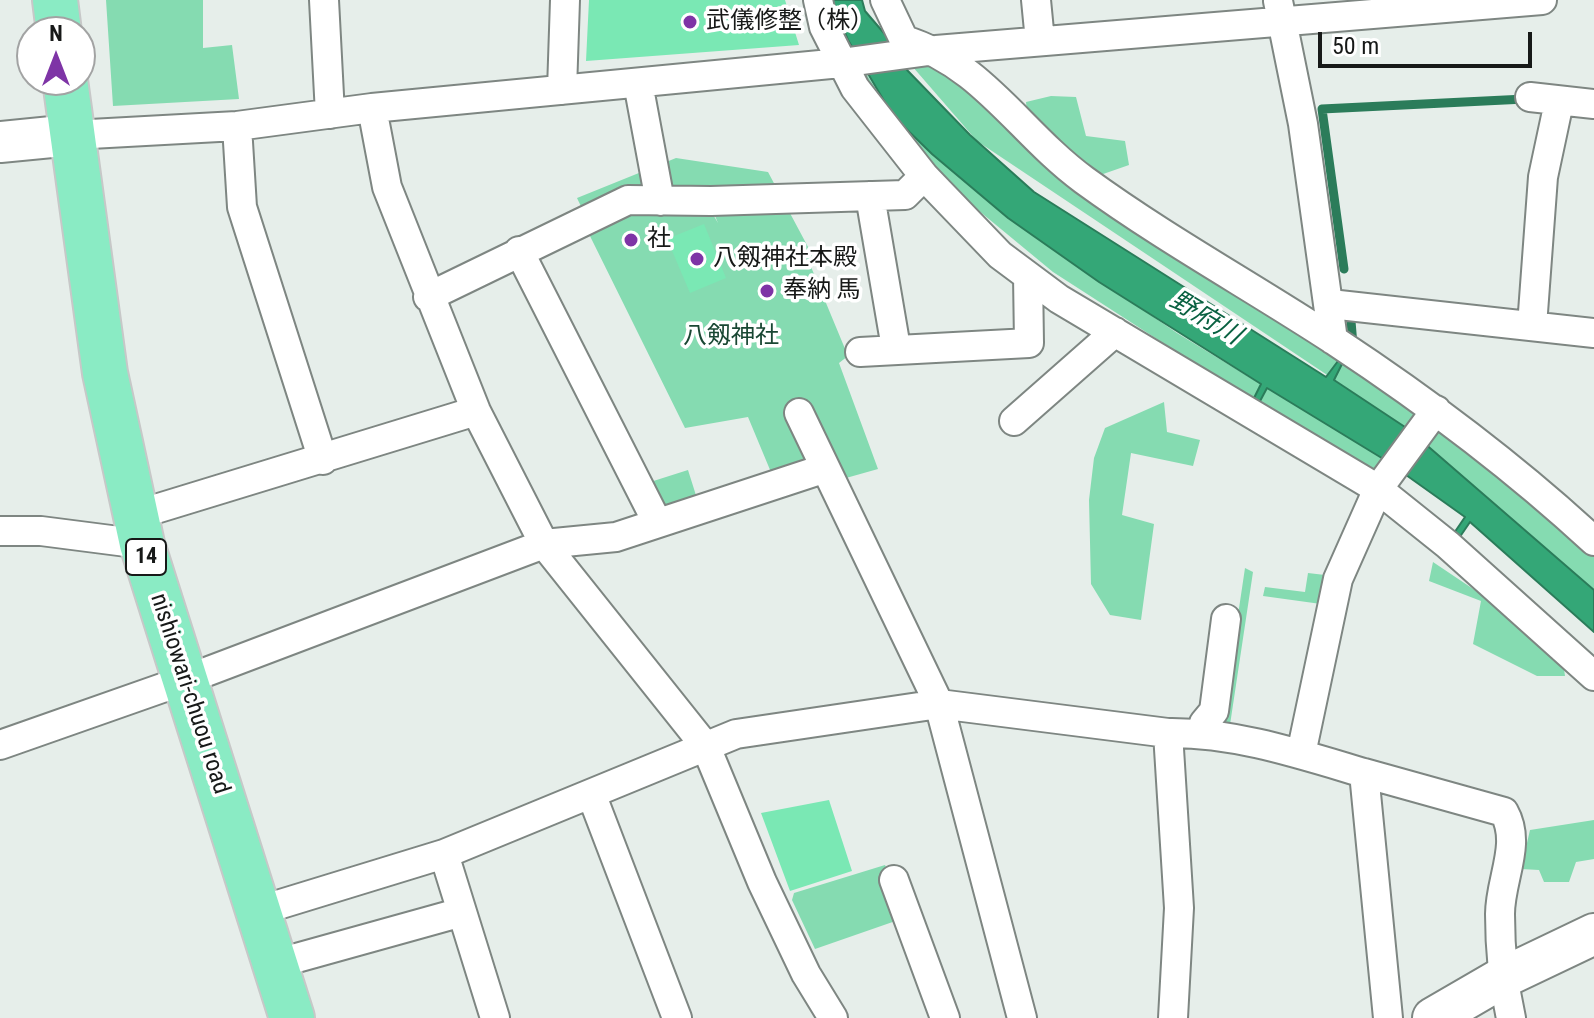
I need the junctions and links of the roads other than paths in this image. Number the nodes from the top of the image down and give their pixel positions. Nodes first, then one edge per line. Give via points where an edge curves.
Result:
1 (324, 0) edge
2 (565, 0) edge
3 (818, 0) edge
4 (885, 0) edge
5 (1036, 0) edge
6 (1542, 0) edge
7 (1279, 10) edge
8 (1040, 41) junction
9 (936, 50) junction
10 (846, 62) junction
11 (638, 83) junction
12 (562, 90) junction
13 (67, 96) edge
14 (1530, 97) dead end
15 (1559, 102) junction
16 (1594, 104) edge
17 (372, 108) junction
18 (330, 114) junction
19 (237, 126) junction
20 (72, 135) junction
21 (0, 142) edge
22 (924, 176) junction
23 (870, 196) junction
24 (660, 201) junction
25 (519, 251) junction
26 (1028, 276) junction
27 (428, 297) junction
28 (1330, 304) junction
29 (1532, 326) junction
30 (1115, 332) junction
31 (1594, 333) edge
32 (1333, 340) junction
33 (896, 348) junction
34 (860, 352) dead end
35 (476, 411) junction
36 (1435, 411) junction
37 (799, 413) dead end
38 (1014, 421) dead end
39 (323, 460) junction
40 (823, 469) junction
41 (1379, 487) junction
42 (657, 522) junction
43 (139, 530) junction
44 (0, 531) edge
45 (1594, 541) edge
46 (544, 544) junction
47 (1226, 619) dead end
48 (1594, 676) edge
49 (185, 680) junction
50 (939, 704) junction
51 (1202, 732) junction
52 (1168, 733) junction
53 (0, 745) edge
54 (706, 747) junction
55 (1301, 754) junction
56 (1364, 773) junction
57 (592, 796) junction
58 (444, 854) junction
59 (894, 880) dead end
60 (258, 911) junction
61 (462, 912) junction
62 (1594, 934) edge
63 (275, 964) junction
64 (1502, 978) junction
65 (292, 1018) edge
66 (495, 1018) edge
67 (677, 1018) edge
68 (833, 1018) edge
69 (945, 1018) edge
70 (1022, 1018) edge
71 (1173, 1018) edge
72 (1388, 1018) edge
73 (1433, 1018) edge
74 (1511, 1018) edge

1 - 18 street
2 - 12 street
3 - 10 street via 824,27
4 - 9 street via 904,40
5 - 8 street
6 - 7 street
7 - 8 street
7 - 28 street via 1303,124
8 - 9 street
9 - 10 street
9 - 32 street via 961,65 1085,181 1159,234
10 - 11 street
10 - 22 street via 873,112
11 - 12 street
11 - 24 street
12 - 17 street
13 - 20 main road, nishiowari-chuou road / 14
14 - 15 street
15 - 16 street
15 - 29 street via 1543,177
17 - 18 street
17 - 27 street via 387,187
18 - 19 street
19 - 20 street
19 - 39 street via 242,207
20 - 21 street
20 - 43 main road, nishiowari-chuou road / 14 via 105,373
22 - 23 street via 905,195
22 - 26 street via 1000,255
23 - 24 street
23 - 33 street
24 - 25 street via 628,200
25 - 27 street
25 - 42 street
26 - 30 street
26 - 33 street via 1029,343
27 - 35 street
28 - 29 street
28 - 32 street
29 - 31 street
30 - 38 street
30 - 41 street
32 - 36 street
33 - 34 street
35 - 39 street
35 - 46 street
36 - 41 street
36 - 45 street
37 - 40 street
39 - 43 street
40 - 42 street
40 - 50 street
41 - 48 street
41 - 55 street via 1338,579
42 - 46 street via 616,537
43 - 44 street
43 - 49 main road, nishiowari-chuou road / 14
46 - 49 street
46 - 54 street
47 - 51 street via 1214,711
49 - 53 street
49 - 60 main road, nishiowari-chuou road / 14
50 - 52 street
50 - 54 street via 736,734
50 - 70 street
51 - 52 street
51 - 55 street
52 - 71 street via 1179,908
54 - 57 street
54 - 68 street via 762,882
55 - 56 street
56 - 64 street via 1504,812 1512,841 1500,910
56 - 72 street
57 - 58 street
57 - 67 street
58 - 60 street
58 - 61 street
59 - 69 street
60 - 63 main road, nishiowari-chuou road / 14
61 - 63 street
61 - 66 street
62 - 64 street
63 - 65 main road, nishiowari-chuou road / 14
64 - 73 street
64 - 74 street

